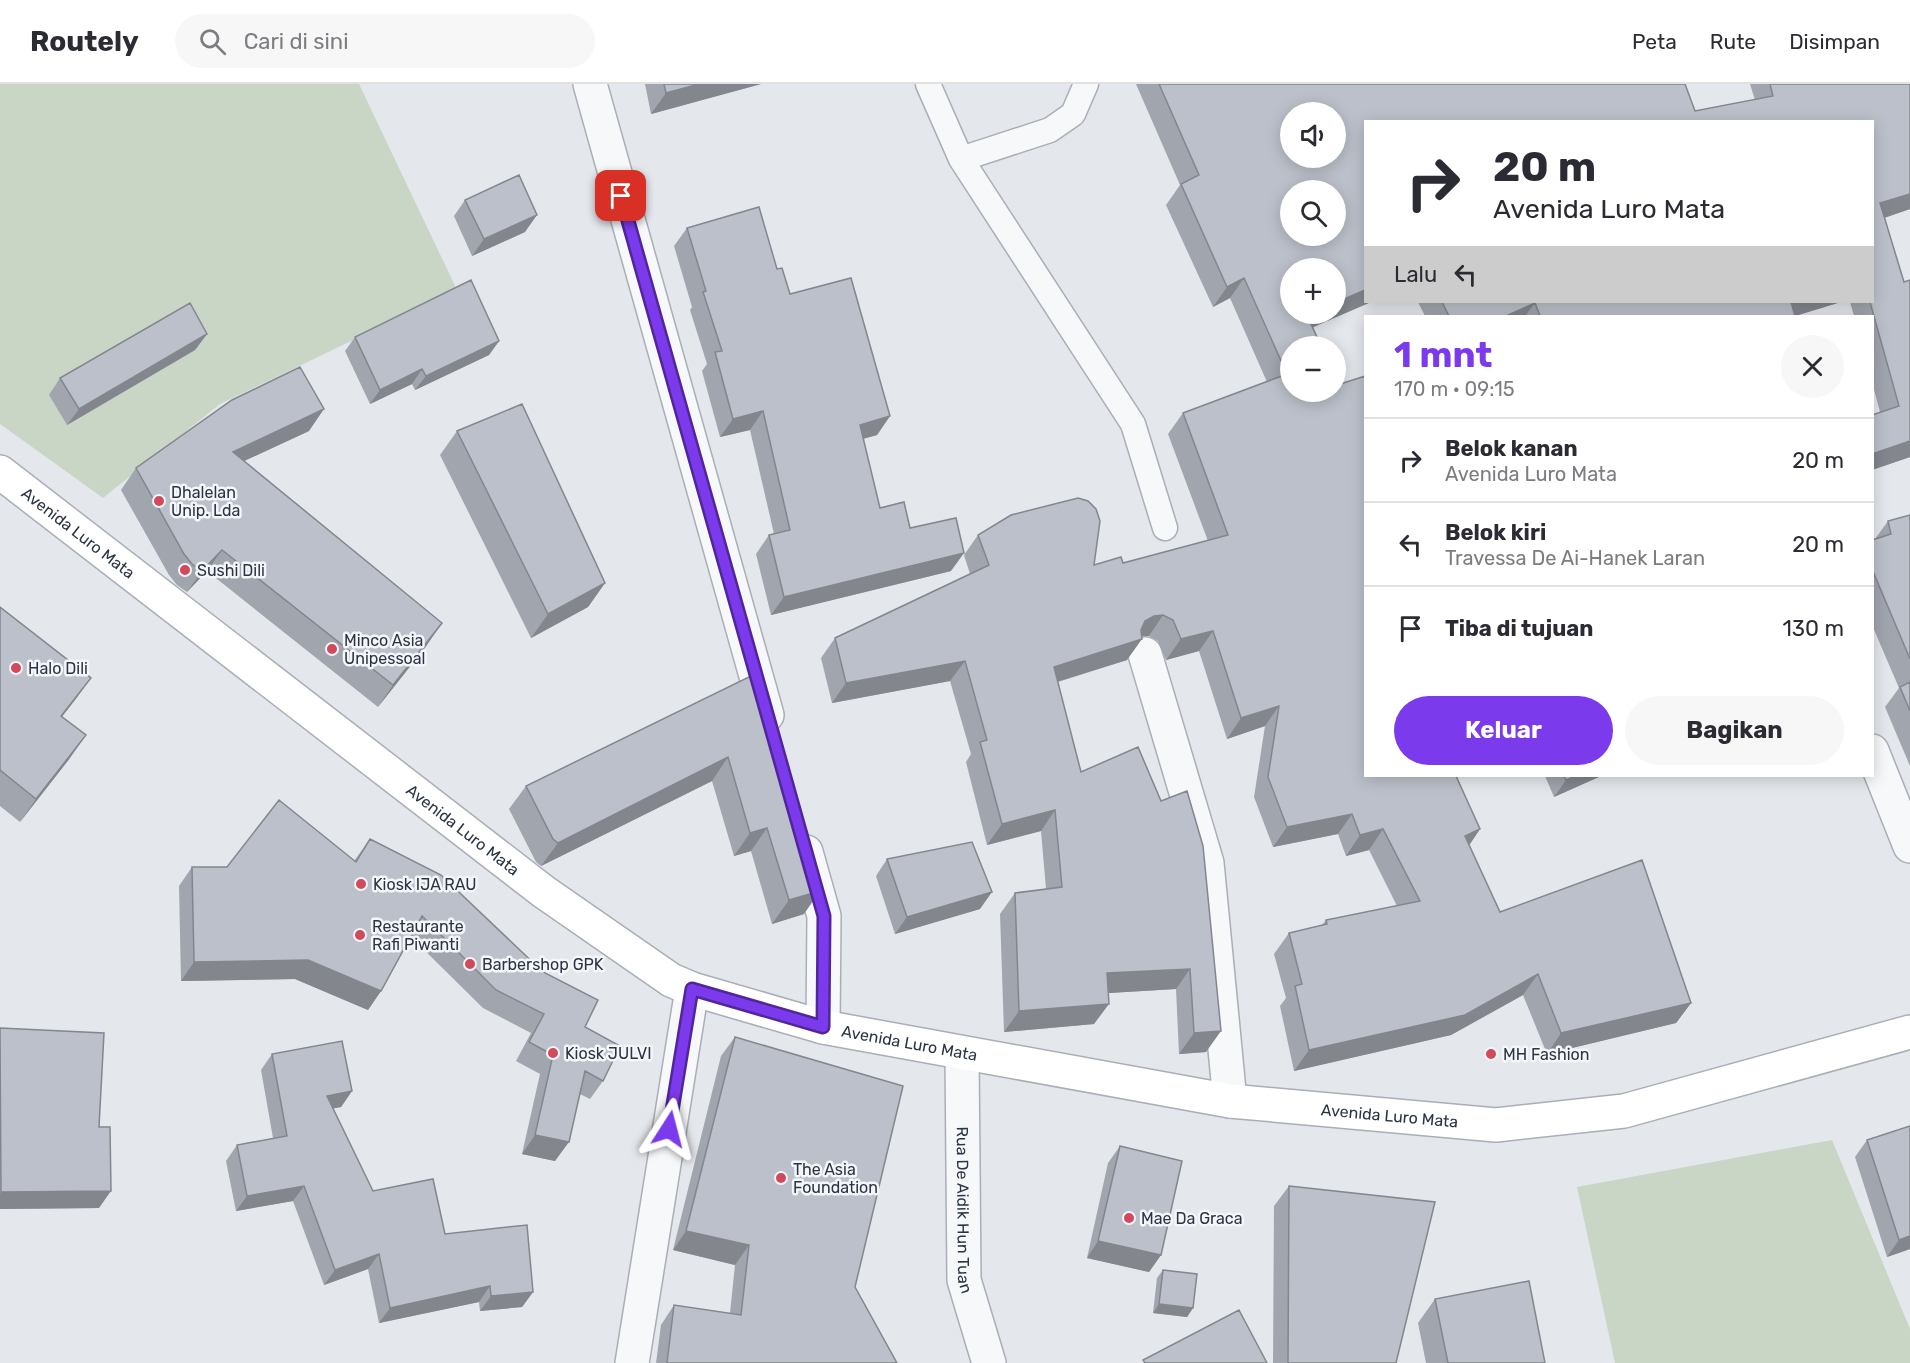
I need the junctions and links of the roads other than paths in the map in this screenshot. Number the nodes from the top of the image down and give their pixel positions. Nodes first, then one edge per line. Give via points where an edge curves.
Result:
1 (590, 84) edge
2 (928, 84) edge
3 (1086, 84) edge
4 (960, 159) junction
5 (0, 472) edge
6 (1165, 528) dead end
7 (1145, 654) dead end
8 (776, 745) edge
9 (1874, 756) edge
10 (798, 825) edge
11 (1910, 846) edge
12 (692, 989) junction
13 (823, 1027) junction
14 (1910, 1032) edge
15 (962, 1054) junction
16 (1230, 1101) junction
17 (632, 1363) edge
18 (989, 1363) edge

1 - 8 street
2 - 4 lane
3 - 4 lane via 1072,114 1050,130
4 - 6 lane via 1133,424
5 - 12 main road, Avenida Luro Mata via 544,892 671,980
7 - 16 street via 1207,863
9 - 11 street
10 - 13 street via 824,916
12 - 13 main road, Avenida Luro Mata
12 - 17 street
13 - 15 main road, Avenida Luro Mata
14 - 16 main road, Avenida Luro Mata via 1624,1111 1496,1125
15 - 16 main road, Avenida Luro Mata
15 - 18 street, Rua De Aidik Hun Tuan via 964,1280

